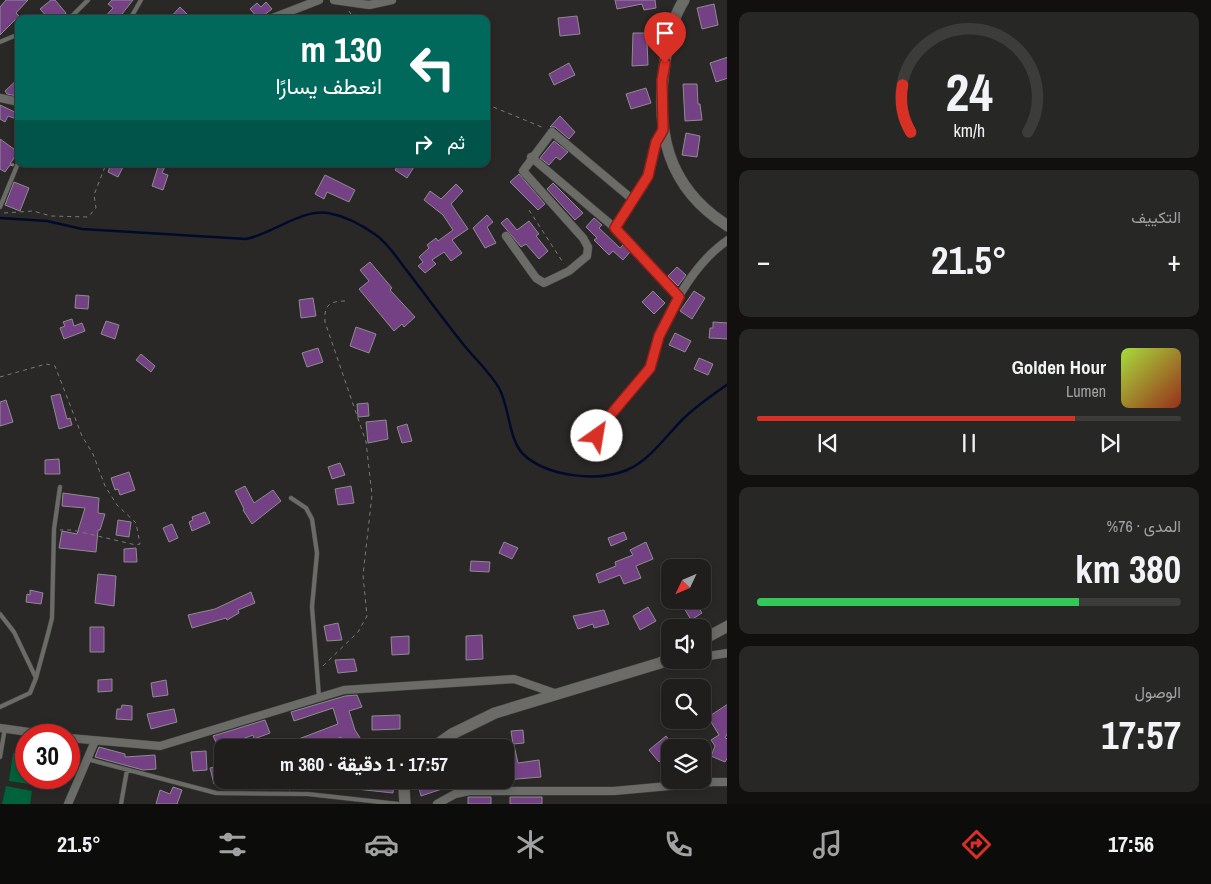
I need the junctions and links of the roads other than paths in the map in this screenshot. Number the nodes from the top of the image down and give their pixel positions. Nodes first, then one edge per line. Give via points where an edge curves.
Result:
1 (88, 0) edge
2 (142, 0) edge
3 (319, 0) edge
4 (334, 0) edge
5 (392, 0) edge
6 (684, 0) edge
7 (73, 15) edge
8 (133, 15) edge
9 (290, 15) edge
10 (15, 36) edge
11 (0, 42) edge
12 (0, 98) edge
13 (15, 101) edge
14 (663, 130) junction
15 (531, 157) junction
16 (17, 167) edge
17 (632, 200) junction
18 (0, 207) edge
19 (727, 226) edge
20 (615, 228) junction
21 (506, 236) dead end
22 (727, 240) edge
23 (679, 297) junction
24 (597, 436) dead end
25 (60, 487) dead end
26 (291, 498) dead end
27 (0, 614) edge
28 (727, 626) edge
29 (711, 635) edge
30 (727, 653) edge
31 (711, 656) edge
32 (661, 662) edge
33 (36, 678) junction
34 (557, 694) junction
35 (319, 697) junction
36 (0, 707) edge
37 (2, 728) edge
38 (15, 730) edge
39 (445, 739) edge
40 (80, 740) edge
41 (95, 742) junction
42 (0, 757) edge
43 (86, 759) junction
44 (127, 770) junction
45 (727, 782) edge
46 (404, 789) edge
47 (68, 804) edge
48 (121, 804) edge
49 (398, 804) edge
50 (405, 804) edge
51 (437, 804) edge

1 - 7 lane
2 - 8 lane
3 - 9 street
4 - 5 street via 369,5
6 - 14 street via 675,18 662,80
10 - 11 lane
12 - 13 street
14 - 17 street via 656,142 648,176
14 - 19 street via 667,152 686,189 714,218
15 - 17 street via 552,132
15 - 20 street
15 - 21 street via 523,168 524,173 558,208 588,247 584,260 548,282 540,281
16 - 18 lane
17 - 20 street
20 - 23 street
22 - 23 street via 706,260
23 - 24 street via 659,336 650,368 602,425
25 - 33 lane via 54,529 52,618
26 - 35 lane via 306,508 312,519 318,559 312,607
27 - 33 lane via 14,632
28 - 29 street
30 - 31 street
32 - 34 street
33 - 36 lane via 30,692
34 - 35 street via 514,679 344,690
34 - 39 street via 495,713
35 - 41 street via 160,746
37 - 38 street
37 - 42 lane
40 - 41 street
41 - 43 street
43 - 44 lane
43 - 47 street
44 - 48 lane
44 - 49 lane via 216,793 308,794
45 - 51 street via 614,792 469,791
46 - 50 street

